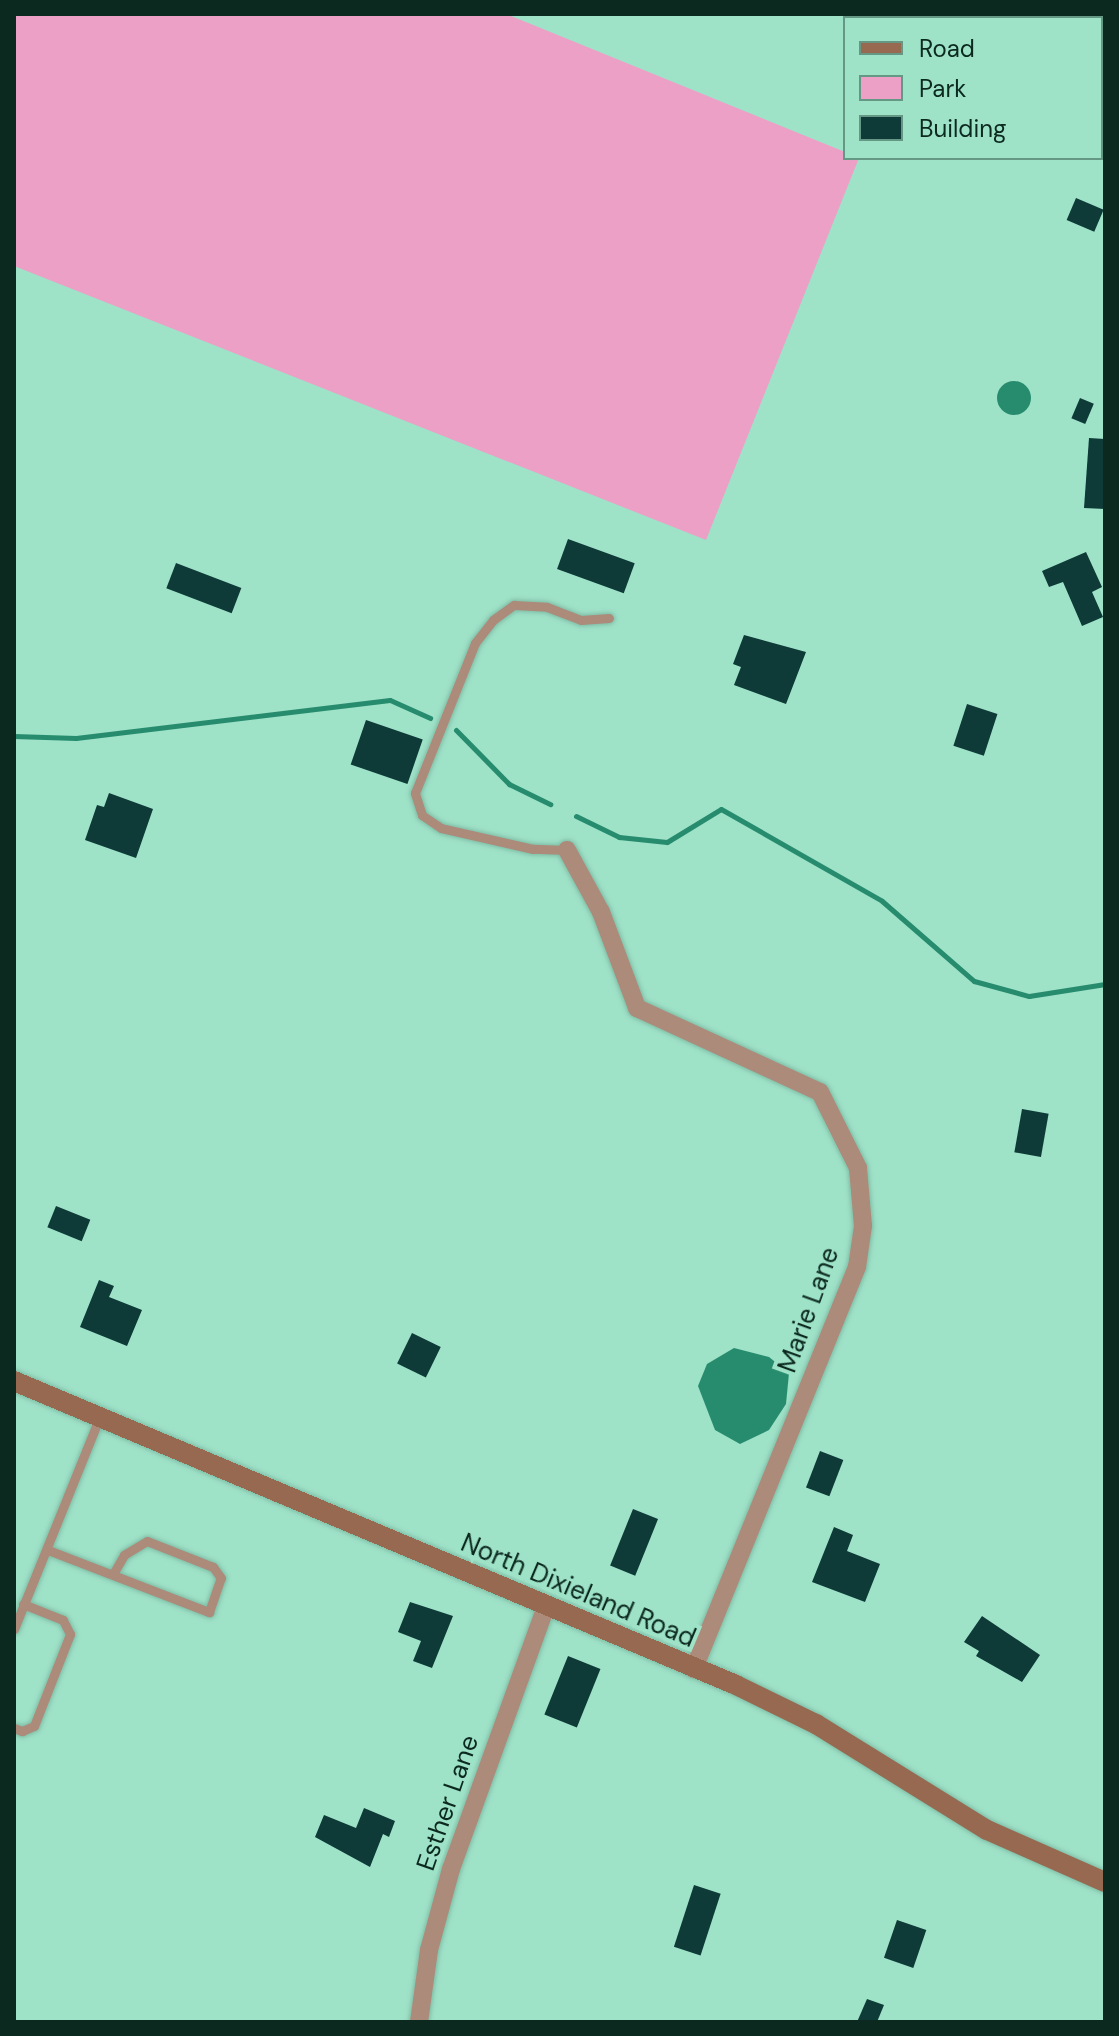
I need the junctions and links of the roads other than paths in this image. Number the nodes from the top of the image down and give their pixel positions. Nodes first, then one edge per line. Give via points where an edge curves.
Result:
1 (609, 618) dead end
2 (567, 850) joint
3 (14, 1381) edge
4 (100, 1416) junction
5 (48, 1550) junction
6 (113, 1574) junction
7 (23, 1604) junction
8 (546, 1606) junction
9 (14, 1629) edge
10 (694, 1669) junction
11 (14, 1728) edge
12 (1105, 1882) edge
13 (419, 2022) edge

1 - 2 lane via 581,620 547,607 514,605 493,620 475,643 415,793 422,815 441,828 533,849
2 - 10 street, Marie Lane via 601,912 637,1008 820,1092 858,1168 863,1226 857,1267
3 - 4 street, North Dixieland Road
4 - 5 lane
4 - 8 street, North Dixieland Road
5 - 6 lane
5 - 7 lane
6 - 6 lane via 209,1612 221,1578 213,1567 147,1541 124,1555
7 - 9 lane
7 - 11 lane via 63,1620 70,1634 34,1726
8 - 10 street, North Dixieland Road
8 - 13 street, Esther Lane via 451,1869 429,1950
10 - 12 street, North Dixieland Road via 816,1724 987,1830

